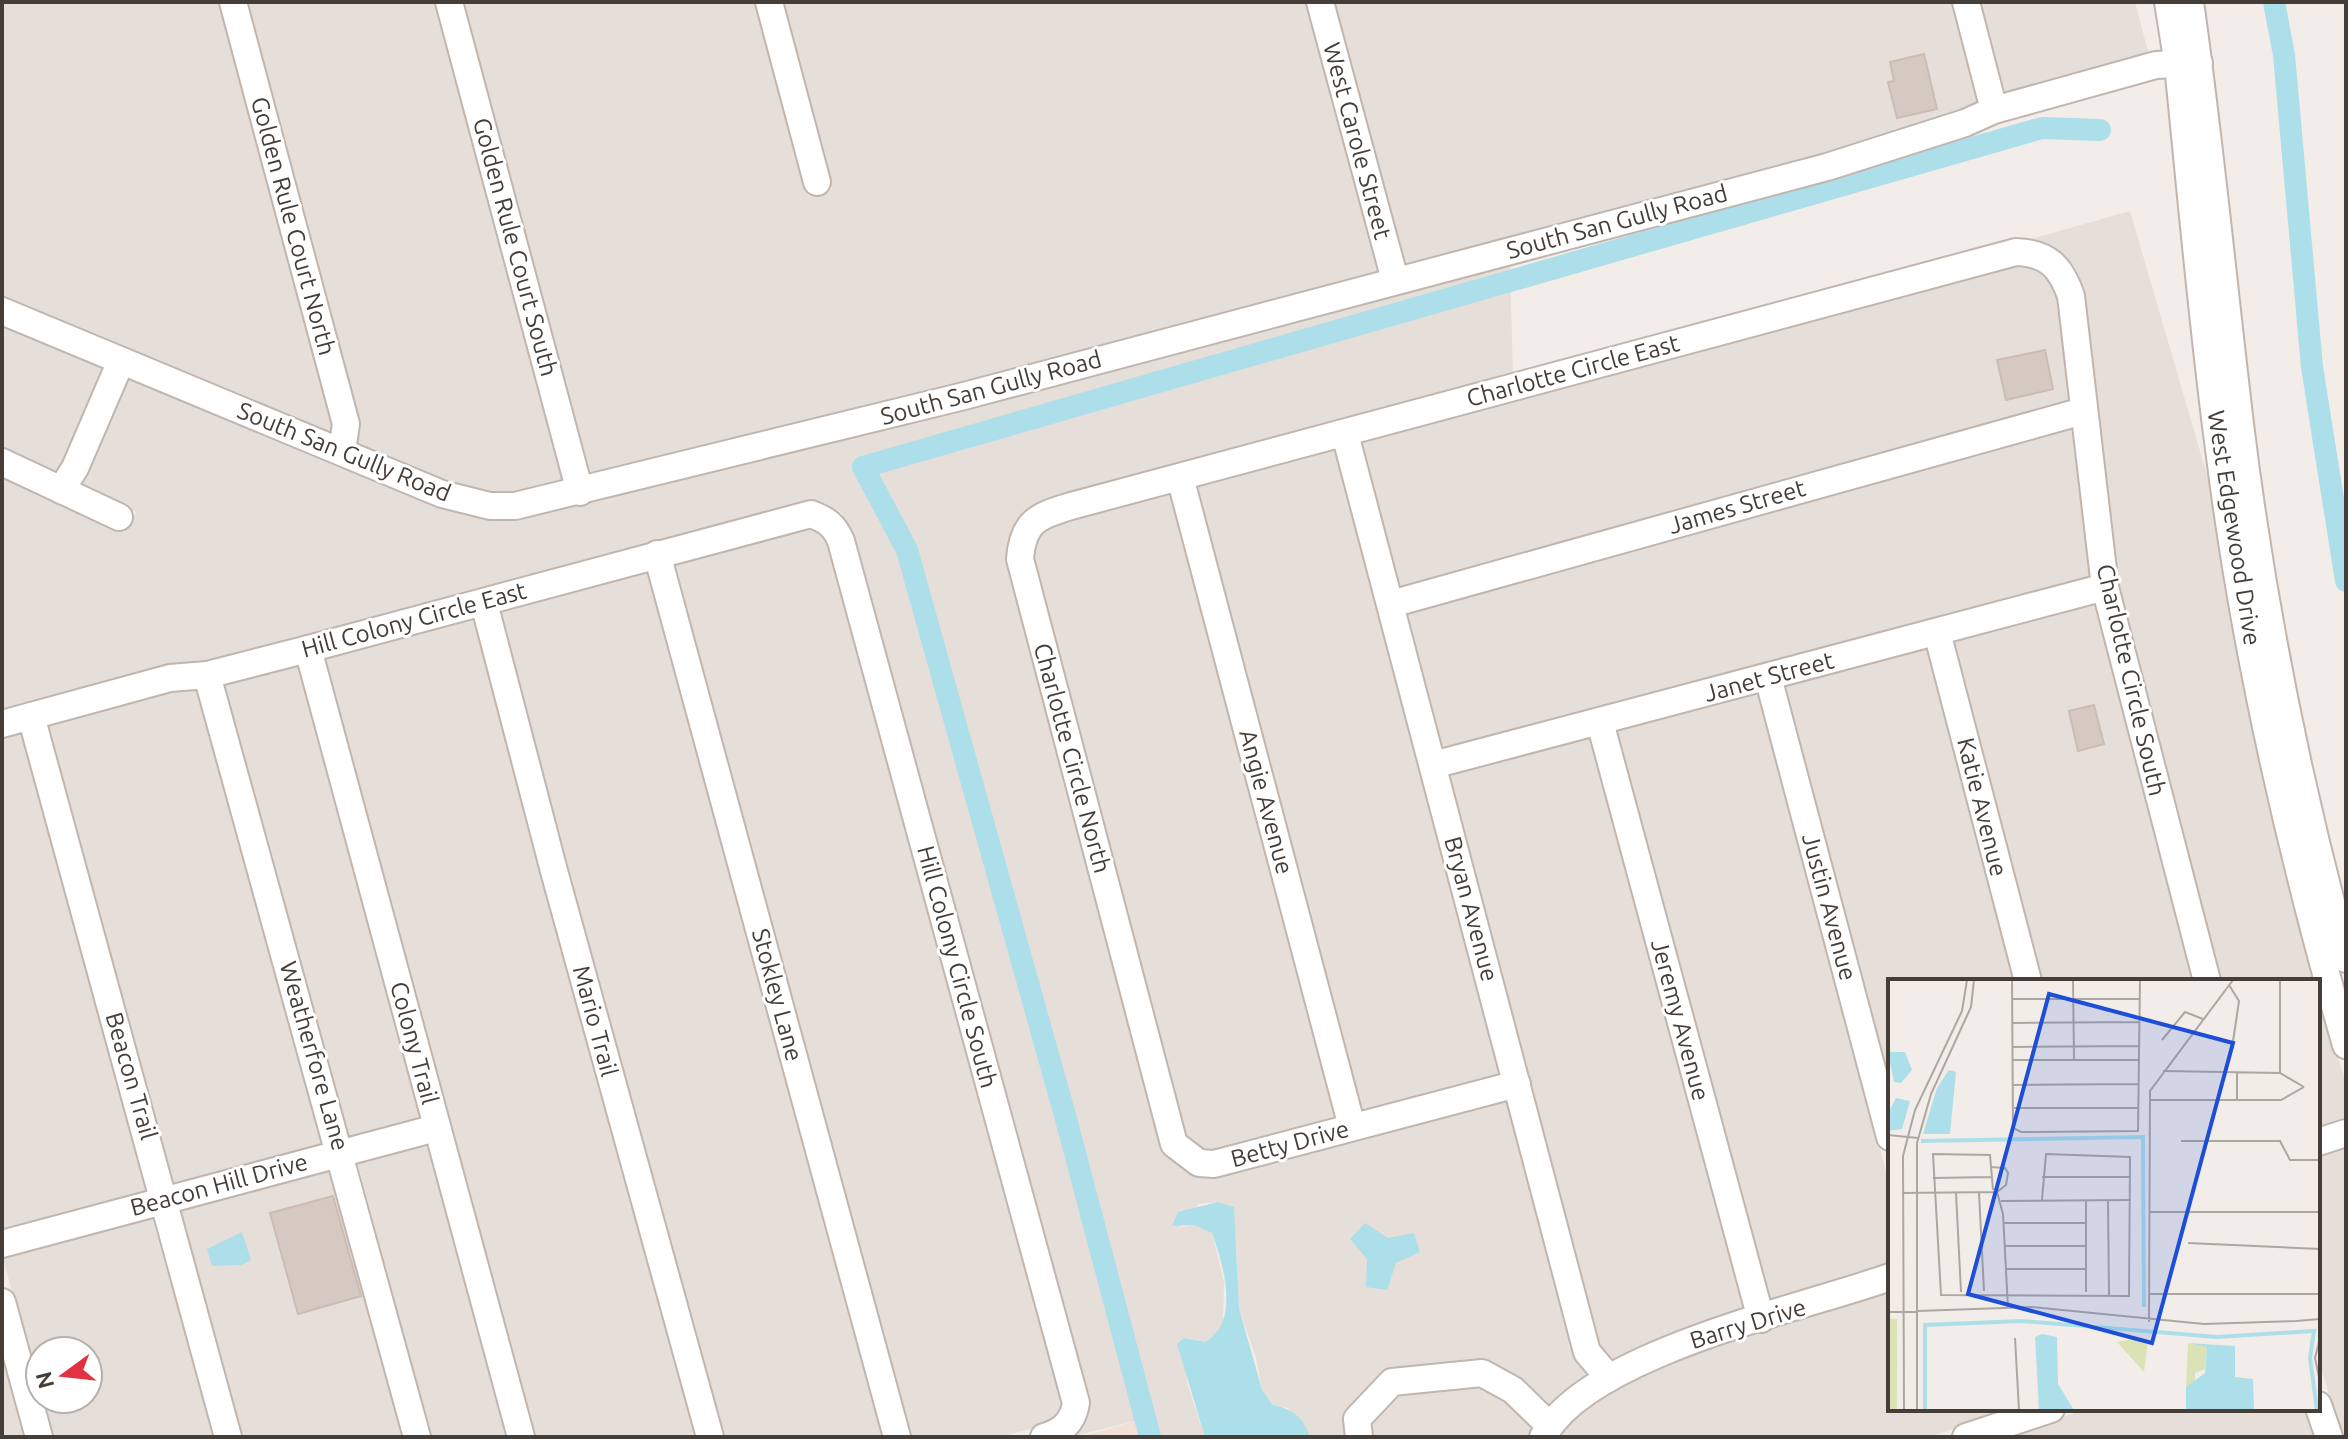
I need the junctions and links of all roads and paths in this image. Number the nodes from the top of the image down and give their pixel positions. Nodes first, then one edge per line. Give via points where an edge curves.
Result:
1 (233, 2) edge
2 (449, 2) edge
3 (769, 2) edge
4 (1320, 2) edge
5 (1966, 2) edge
6 (2168, 2) edge
7 (2190, 2) edge
8 (2189, 64) junction
9 (1994, 110) junction
10 (817, 182) dead end
11 (1395, 280) junction
12 (2065, 280) joint
13 (2, 311) edge
14 (121, 361) junction
15 (2083, 411) junction
16 (1345, 434) junction
17 (342, 451) junction
18 (2, 462) edge
19 (1180, 477) junction
20 (61, 490) junction
21 (580, 492) junction
22 (1071, 506) joint
23 (119, 517) dead end
24 (825, 519) joint
25 (657, 554) junction
26 (2105, 587) junction
27 (484, 603) junction
28 (1391, 604) junction
29 (1937, 632) junction
30 (308, 649) junction
31 (207, 675) junction
32 (1768, 677) junction
33 (31, 716) junction
34 (1600, 722) junction
35 (2, 724) edge
36 (1433, 765) junction
37 (2346, 959) edge
38 (2027, 979) edge
39 (2206, 979) edge
40 (1146, 1037) joint
41 (2346, 1045) edge
42 (1517, 1084) junction
43 (1352, 1127) junction
44 (436, 1128) junction
45 (1888, 1129) edge
46 (2346, 1133) edge
47 (2320, 1141) edge
48 (342, 1153) junction
49 (165, 1199) junction
50 (2, 1244) edge
51 (1888, 1278) edge
52 (2, 1302) edge
53 (1761, 1319) junction
54 (1609, 1378) junction
55 (2045, 1411) edge
56 (2320, 1411) edge
57 (1546, 1431) edge
58 (39, 1437) edge
59 (228, 1437) edge
60 (417, 1437) edge
61 (521, 1437) edge
62 (710, 1437) edge
63 (897, 1437) edge
64 (1044, 1437) edge
65 (1359, 1437) edge
66 (1966, 1437) edge
67 (2329, 1437) edge

1 - 17 street, Golden Rule Court North via 346,424
2 - 21 street, Golden Rule Court South
3 - 10 street
4 - 11 street, West Carole Street
5 - 9 street
6 - 8 street, West Edgewood Drive
7 - 8 street, West Edgewood Drive
8 - 9 street, South San Gully Road via 2156,65
8 - 37 street, West Edgewood Drive via 2265,595 2299,770
8 - 41 street, West Edgewood Drive via 2219,451 2281,791
9 - 11 street, South San Gully Road via 1827,167
11 - 21 street, South San Gully Road
12 - 15 street, Charlotte Circle South
12 - 16 street, Charlotte Circle East via 2050,260 2016,252
13 - 14 street, South San Gully Road
14 - 17 street, South San Gully Road
14 - 20 street
15 - 26 street, Charlotte Circle South
15 - 28 street, James Street
16 - 19 street, Charlotte Circle East
16 - 28 street, Bryan Avenue
17 - 21 street, South San Gully Road via 442,494 490,506 539,503
18 - 20 street
19 - 22 street, Charlotte Circle East
19 - 43 street, Angie Avenue
20 - 23 street
22 - 40 street, Charlotte Circle North via 1031,524 1021,539 1020,559
24 - 25 street, Hill Colony Circle East via 811,514
24 - 64 street, Hill Colony Circle South via 841,541 1076,1403 1062,1430
25 - 27 street, Hill Colony Circle East
25 - 63 street, Stokley Lane
26 - 29 street, Janet Street
26 - 39 street, Charlotte Circle South
27 - 30 street, Hill Colony Circle East
27 - 62 street, Mario Trail
28 - 36 street, Bryan Avenue
29 - 32 street, Janet Street
29 - 38 street, Katie Avenue
30 - 31 street, Hill Colony Circle East
30 - 44 street, Colony Trail
31 - 33 street, Hill Colony Circle East via 170,678
31 - 48 street, Weatherfore Lane
32 - 34 street, Janet Street
32 - 45 street, Justin Avenue
33 - 35 street, Hill Colony Circle East
33 - 49 street, Beacon Trail
34 - 36 street, Janet Street
34 - 53 street, Jeremy Avenue
36 - 42 street, Bryan Avenue
40 - 43 street, Betty Drive via 1174,1144 1199,1163 1214,1164
42 - 43 street, Betty Drive
42 - 54 street, Bryan Avenue via 1587,1352
44 - 48 street, Beacon Hill Drive
44 - 61 street, Colony Trail
46 - 47 street
48 - 49 street, Beacon Hill Drive
48 - 60 street, Weatherfore Lane
49 - 50 street, Beacon Hill Drive
49 - 59 street, Beacon Trail
51 - 53 street, Barry Drive
52 - 58 street
53 - 54 street, Barry Drive via 1671,1349
54 - 57 street, Barry Drive via 1579,1398
55 - 66 street
56 - 67 street
57 - 65 street via 1513,1390 1482,1373 1392,1382 1357,1419

